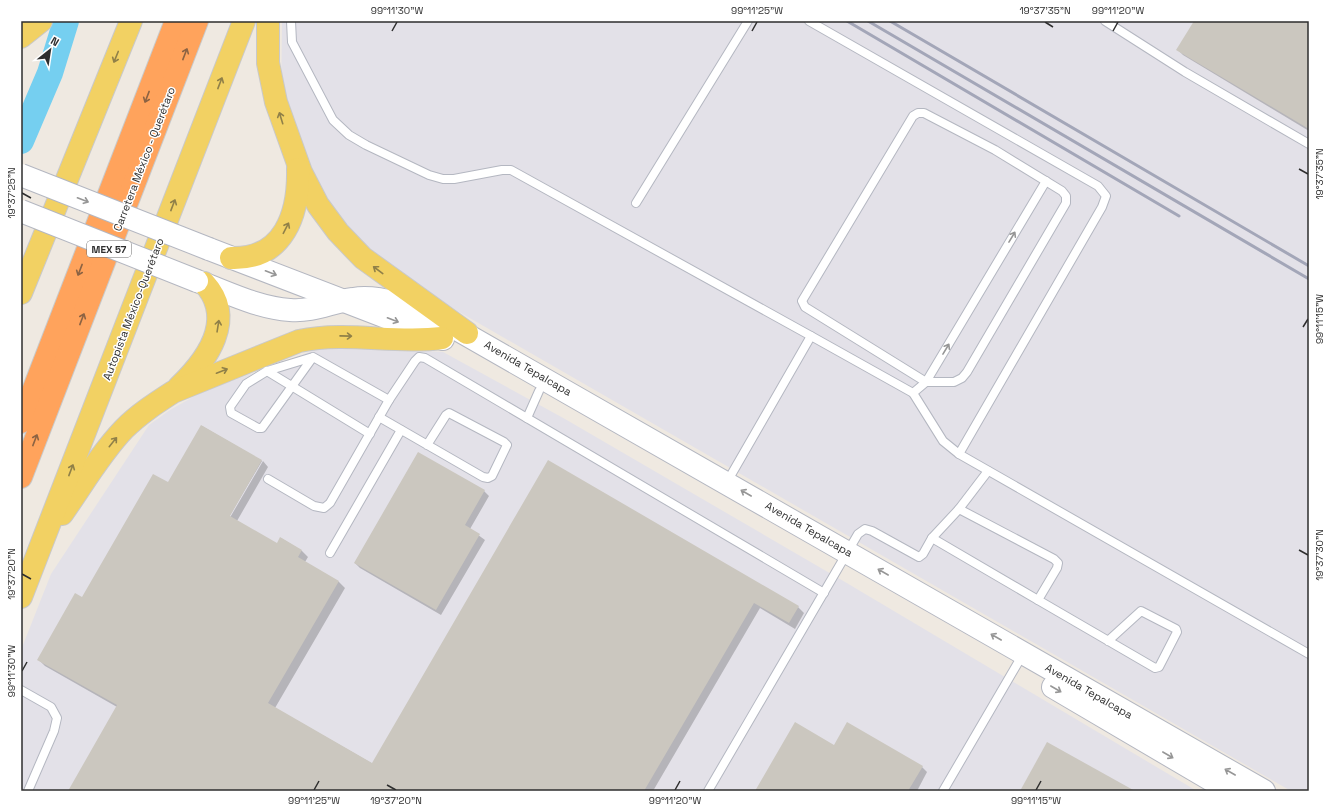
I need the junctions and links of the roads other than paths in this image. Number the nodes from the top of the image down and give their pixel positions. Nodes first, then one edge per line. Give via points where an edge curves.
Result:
1 (41, 21) edge
2 (131, 21) edge
3 (176, 21) edge
4 (198, 21) edge
5 (244, 21) edge
6 (268, 21) edge
7 (291, 21) edge
8 (748, 21) edge
9 (809, 21) edge
10 (1105, 21) edge
11 (21, 37) edge
12 (1309, 144) edge
13 (295, 154) junction
14 (21, 175) edge
15 (1046, 181) junction
16 (636, 204) dead end
17 (21, 211) edge
18 (231, 258) junction
19 (200, 282) junction
20 (21, 293) edge
21 (342, 301) junction
22 (467, 333) junction
23 (811, 336) junction
24 (442, 338) junction
25 (313, 357) junction
26 (267, 371) junction
27 (40, 372) junction
28 (926, 382) junction
29 (292, 386) junction
30 (539, 391) junction
31 (173, 392) junction
32 (913, 393) junction
33 (21, 396) edge
34 (389, 400) junction
35 (379, 417) junction
36 (527, 418) junction
37 (21, 422) edge
38 (401, 430) junction
39 (370, 434) junction
40 (427, 445) junction
41 (959, 454) junction
42 (988, 471) junction
43 (21, 477) edge
44 (268, 479) dead end
45 (727, 482) junction
46 (959, 509) junction
47 (932, 538) junction
48 (42, 543) junction
49 (330, 553) dead end
50 (844, 558) junction
51 (824, 593) junction
52 (21, 597) edge
53 (1038, 600) junction
54 (1108, 640) junction
55 (1309, 654) edge
56 (1020, 660) junction
57 (21, 690) edge
58 (28, 791) edge
59 (708, 791) edge
60 (943, 791) edge
61 (1230, 791) edge
62 (1264, 791) edge

1 - 11 main road
2 -> 20 main road
3 -> 27 highway, Carretera México - Querétaro / MEX 57
43 -> 4 highway, Carretera México - Querétaro / MEX 57
48 -> 5 main road, Autopista México-Querétaro
13 -> 6 main road via 270,79
7 - 23 lane via 292,42 333,120 349,135 422,172 443,179 511,170
8 - 16 lane
9 - 41 lane via 1098,186 1106,196
10 - 12 lane via 1185,72
18 -> 13 main road via 261,254 276,244 286,231 297,197
22 -> 13 main road via 378,271 349,245 318,206 306,184
14 -> 18 main road, Avenida Tepalcapa, bridge
28 -> 15 lane
15 - 28 lane via 1062,191 1066,196 1066,203 967,372 954,382
15 - 28 lane via 995,150 924,113 918,113 913,116 802,301 805,307
17 - 19 main road, Avenida Tepalcapa, bridge
18 -> 21 main road, Avenida Tepalcapa
19 - 21 main road, Avenida Tepalcapa via 263,305 286,310 311,310
31 -> 19 main road via 195,369 217,333 217,304
21 - 22 main road, Avenida Tepalcapa via 367,298 391,302
21 -> 24 main road, Avenida Tepalcapa
22 - 45 main road, Avenida Tepalcapa
23 - 32 lane
23 - 45 lane
24 - 30 main road, Avenida Tepalcapa via 461,346
31 -> 24 main road via 299,341 349,336 408,341
25 - 26 lane
25 - 29 lane
25 - 34 lane
26 - 29 lane
26 - 29 lane via 246,384 230,407 230,413 262,428
27 - 33 highway
27 - 37 highway, Carretera México - Querétaro / MEX 57
28 - 32 lane
29 - 39 lane
30 - 36 lane
30 - 50 main road, Avenida Tepalcapa
48 -> 31 main road via 117,437 140,415
32 - 41 lane via 943,441
34 - 35 lane
34 - 36 lane via 419,357 425,358
35 - 38 lane
35 - 39 lane
36 - 51 lane
38 - 40 lane
38 - 49 lane
39 - 44 lane via 330,503 324,508 314,506
40 - 40 lane via 488,478 495,470 507,445 449,413
41 - 42 lane
42 - 46 lane
42 - 55 lane
50 -> 45 main road, Avenida Tepalcapa
46 - 47 lane
46 - 53 lane via 1058,563
47 - 50 lane via 919,557 865,529 858,534
47 - 53 lane
48 - 52 main road, Autopista México-Querétaro
50 - 51 lane
50 - 56 main road, Avenida Tepalcapa
51 - 59 lane
53 - 54 lane
54 - 54 lane via 1141,611 1176,629 1177,632 1158,668
56 - 60 lane
56 -> 61 main road, Avenida Tepalcapa
62 -> 56 main road, Avenida Tepalcapa
57 - 58 lane via 51,707 57,718 54,731

